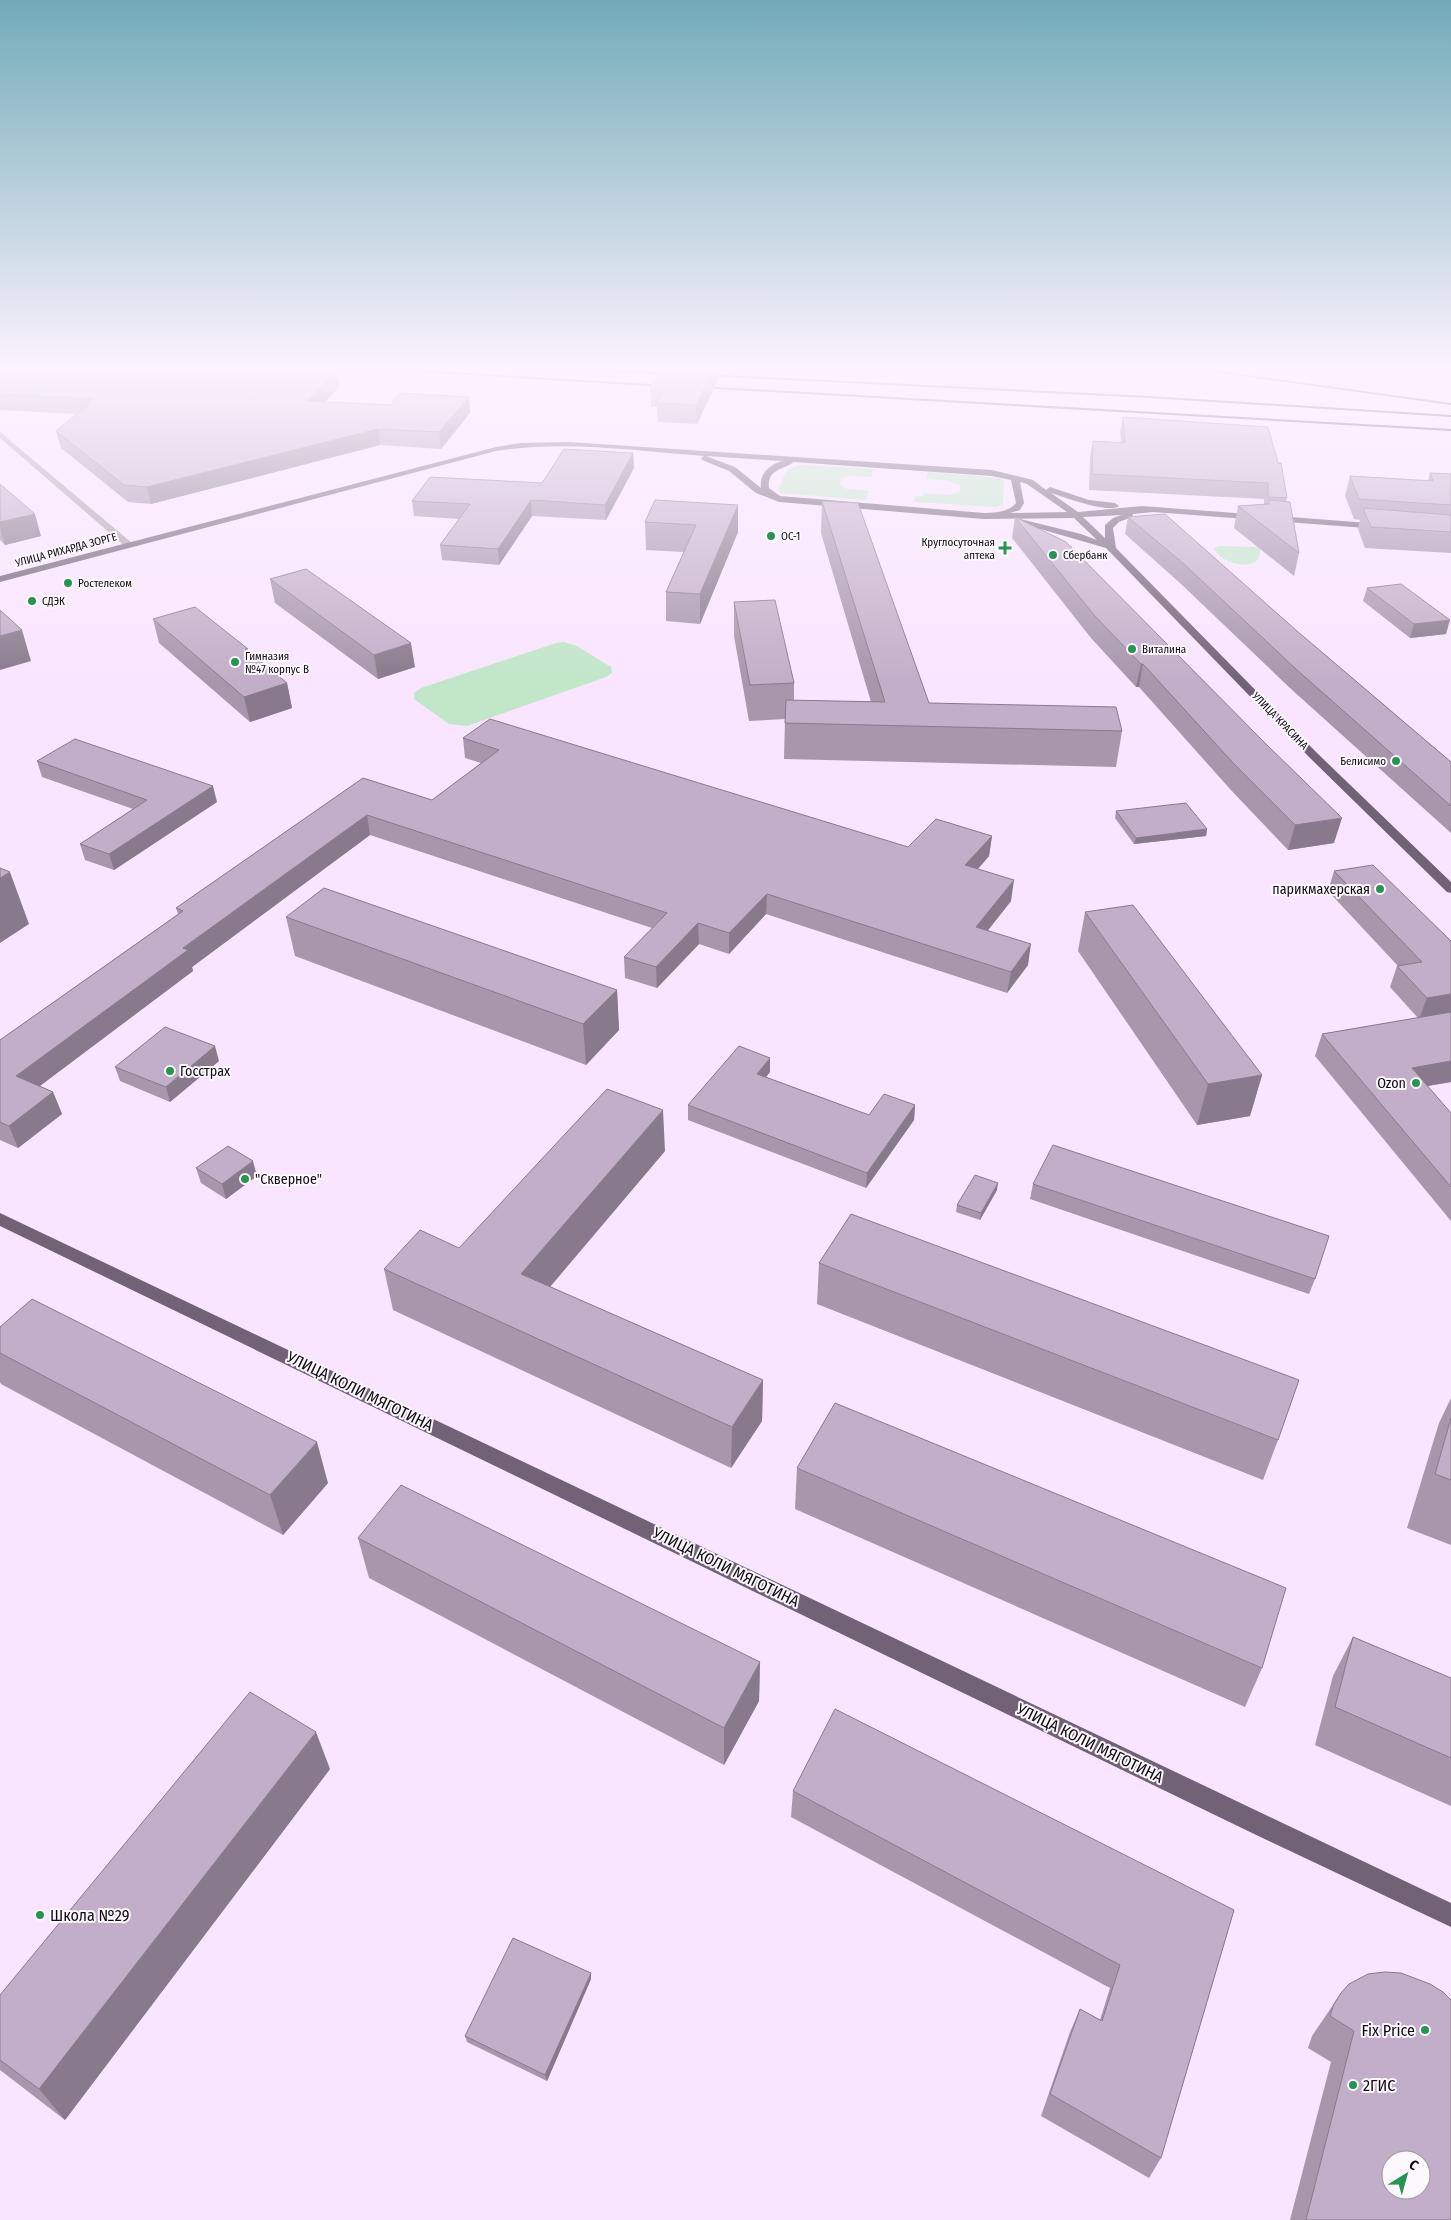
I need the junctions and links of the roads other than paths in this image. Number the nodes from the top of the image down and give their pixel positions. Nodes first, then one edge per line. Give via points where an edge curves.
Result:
1 (47, 475) edge
2 (398, 475) edge
3 (739, 475) edge
4 (768, 475) edge
5 (1001, 475) edge
6 (1015, 477) junction
7 (1030, 482) junction
8 (779, 499) junction
9 (1152, 510) junction
10 (1076, 515) junction
11 (984, 516) junction
12 (1384, 526) edge
13 (129, 545) junction
14 (1112, 549) junction
15 (0, 578) edge
16 (1451, 889) edge
17 (0, 1219) edge
18 (1451, 1915) edge

1 - 13 street
2 - 13 main road, УЛИЦА РИХАРДА ЗОРГЕ
3 - 8 main road via 759,491
4 - 8 main road via 765,490
5 - 6 main road
6 - 7 main road
6 - 11 main road via 1020,502 1017,508 1008,513
7 - 9 main road via 1088,502
7 - 10 main road
8 - 11 main road
9 - 10 main road
9 - 12 main road
9 - 14 main road via 1116,520 1108,527
10 - 11 main road
10 - 14 main road, УЛИЦА КРАСИНА
11 - 14 main road via 1043,526
13 - 15 main road, УЛИЦА РИХАРДА ЗОРГЕ
14 - 16 main road, УЛИЦА КРАСИНА via 1313,755
17 - 18 main road, УЛИЦА КОЛИ МЯГОТИНА

